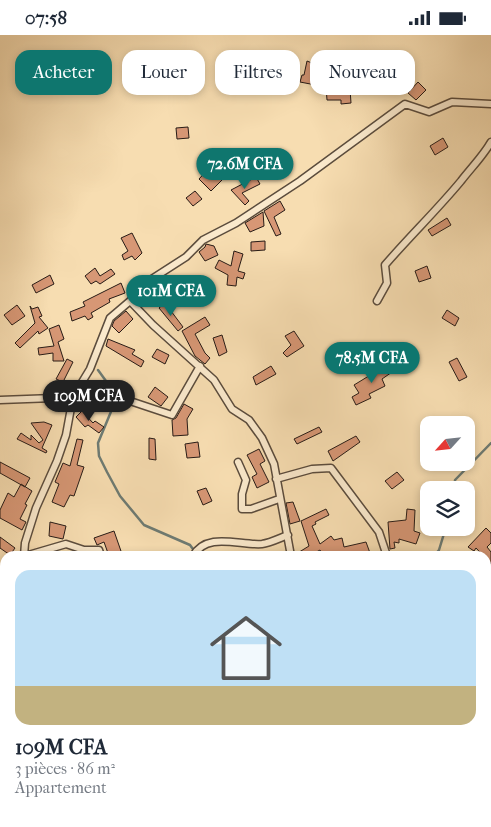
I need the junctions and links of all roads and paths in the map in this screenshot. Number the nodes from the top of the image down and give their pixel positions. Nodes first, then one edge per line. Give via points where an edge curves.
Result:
1 (491, 103) edge
2 (491, 142) edge
3 (130, 301) junction
4 (377, 301) dead end
5 (200, 366) junction
6 (73, 397) junction
7 (0, 400) edge
8 (238, 462) dead end
9 (276, 479) junction
10 (279, 499) junction
11 (288, 535) junction
12 (24, 551) edge
13 (42, 551) edge
14 (98, 551) edge
15 (196, 551) edge
16 (290, 551) edge
17 (385, 551) edge

1 - 3 street via 452,103 429,112 405,104 300,181 236,223 203,240 186,257 144,285
2 - 4 street via 482,158 445,202 385,265 387,283
3 - 5 street
3 - 6 street via 110,318 90,369
5 - 6 street via 172,415 128,400 88,403 81,397
5 - 9 street via 214,380 232,409 249,420 262,438 274,464
6 - 7 street
6 - 12 street via 66,435 36,509
8 - 10 street via 246,480 242,509
9 - 10 street
9 - 17 street via 312,469 331,468 379,532
10 - 11 street
11 - 15 street via 262,544 214,541
11 - 16 street
13 - 14 street via 66,544

